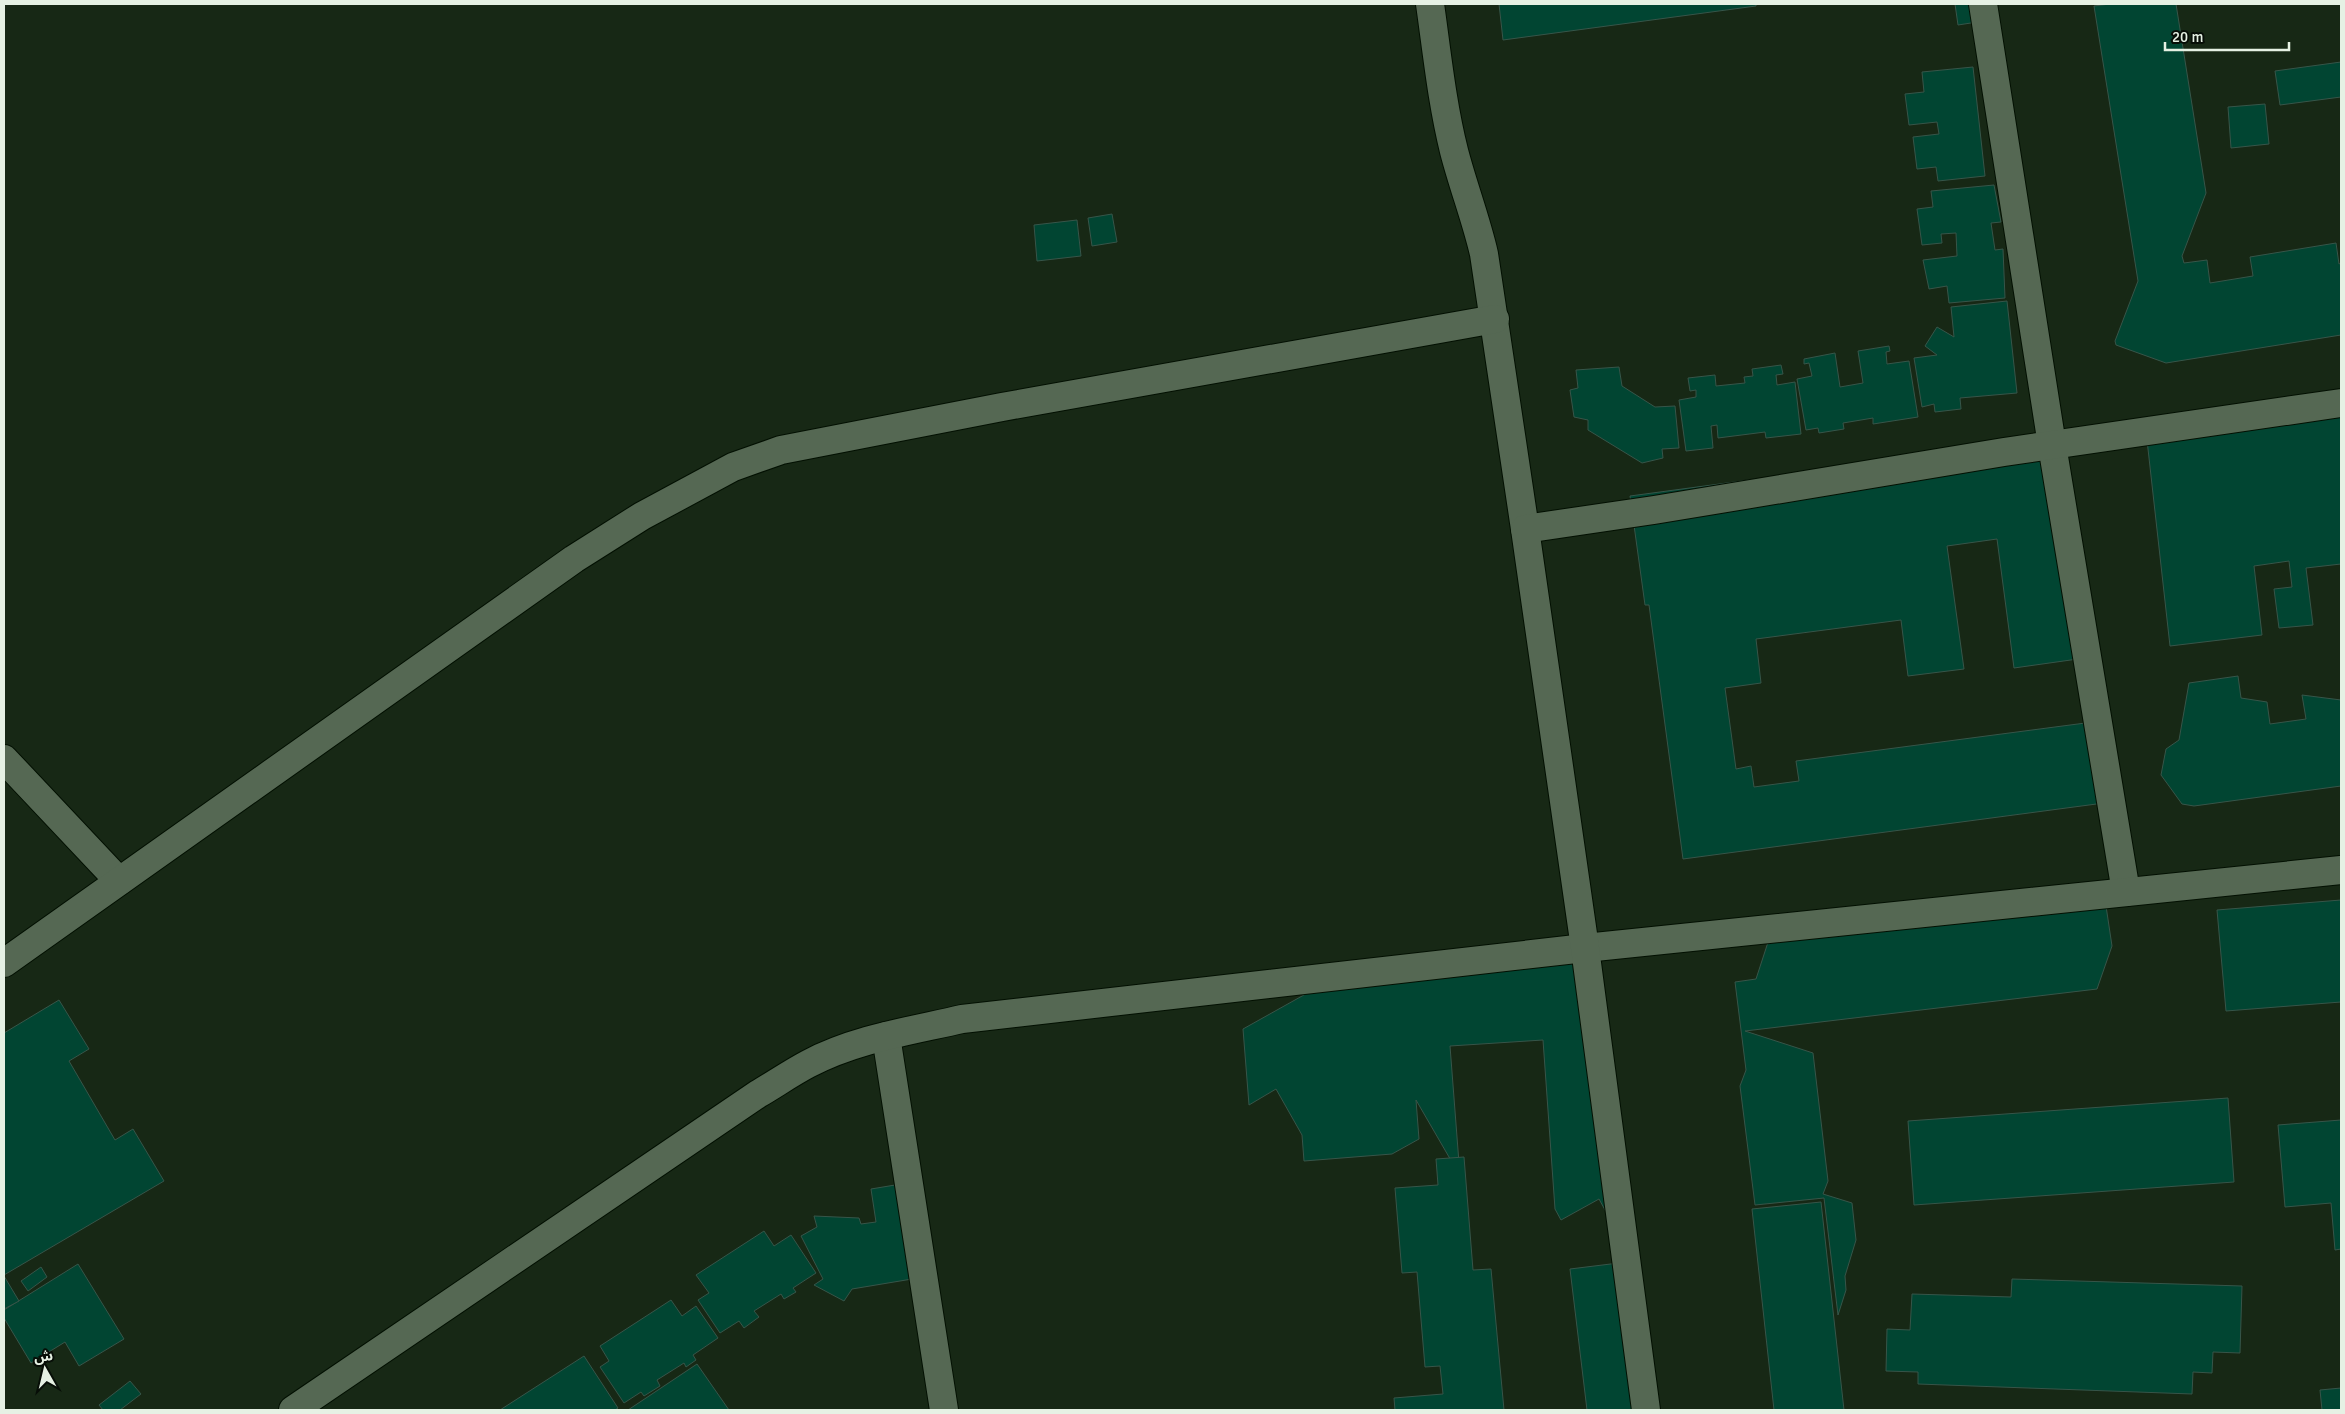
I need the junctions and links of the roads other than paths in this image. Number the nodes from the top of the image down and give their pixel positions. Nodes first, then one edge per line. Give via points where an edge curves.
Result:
1 (1430, 4) edge
2 (1983, 4) edge
3 (1495, 318) junction
4 (2341, 404) edge
5 (2052, 445) junction
6 (1525, 529) junction
7 (4, 759) edge
8 (2341, 870) edge
9 (119, 881) junction
10 (2126, 892) junction
11 (1585, 948) junction
12 (4, 963) edge
13 (886, 1036) junction
14 (293, 1410) edge
15 (944, 1410) edge
16 (1646, 1410) edge

1 - 3 street via 1454,152 1477,222
2 - 5 street
3 - 6 street
3 - 9 street via 781,450 733,467 642,516 574,559
4 - 5 street
5 - 6 street
5 - 10 street
6 - 11 street
7 - 9 street
8 - 10 street
9 - 12 street
10 - 11 street
11 - 13 street via 962,1019
11 - 16 street
13 - 14 street via 842,1049 808,1064 758,1094
13 - 15 street

